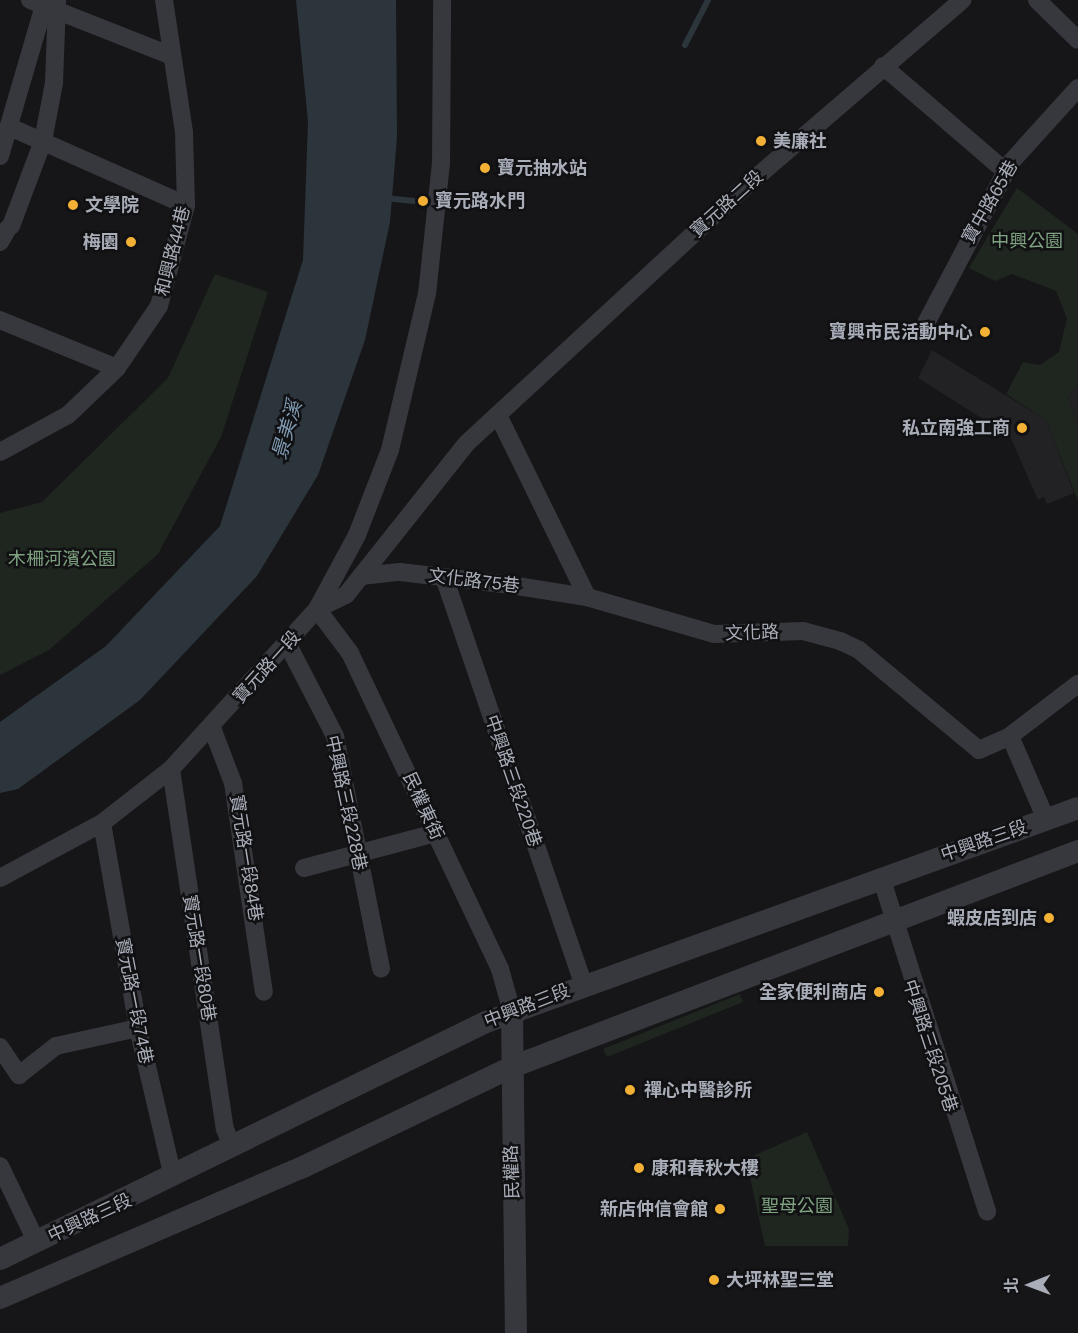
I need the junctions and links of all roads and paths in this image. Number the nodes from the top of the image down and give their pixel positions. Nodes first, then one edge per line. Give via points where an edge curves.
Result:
1 (164, 0) edge
2 (442, 0) edge
3 (962, 0) edge
4 (1037, 0) edge
5 (48, 4) edge
6 (1078, 40) edge
7 (172, 56) junction
8 (884, 66) junction
9 (1076, 93) edge
10 (12, 128) junction
11 (43, 141) junction
12 (0, 156) edge
13 (1005, 171) junction
14 (186, 205) junction
15 (6, 232) edge
16 (0, 320) edge
17 (925, 325) dead end
18 (117, 369) junction
19 (498, 415) junction
20 (0, 452) edge
21 (361, 576) junction
22 (444, 577) junction
23 (587, 597) junction
24 (317, 609) junction
25 (288, 645) junction
26 (1078, 684) edge
27 (212, 728) junction
28 (1010, 736) junction
29 (171, 769) junction
30 (1078, 808) edge
31 (1047, 819) junction
32 (102, 823) junction
33 (436, 833) junction
34 (1078, 851) edge
35 (358, 855) junction
36 (32, 862) junction
37 (0, 867) edge
38 (304, 868) dead end
39 (881, 877) junction
40 (0, 878) edge
41 (894, 920) junction
42 (381, 968) dead end
43 (584, 985) junction
44 (264, 992) dead end
45 (512, 1011) junction
46 (138, 1028) junction
47 (0, 1047) edge
48 (512, 1067) junction
49 (232, 1146) junction
50 (0, 1166) edge
51 (173, 1177) junction
52 (987, 1212) dead end
53 (37, 1243) junction
54 (0, 1259) edge
55 (0, 1298) edge
56 (516, 1333) edge

1 - 7 street, 和興路44巷
2 - 24 street via 441,163 427,294 390,450 357,535
3 - 8 street, 寶元路二段
4 - 6 street
5 - 7 street
5 - 10 street
5 - 11 street
7 - 14 street, 和興路44巷 via 184,132
8 - 13 street
8 - 19 street, 寶元路二段
9 - 13 street, 寶中路65巷
10 - 11 street
10 - 12 street
11 - 14 street
11 - 15 street
13 - 17 street, 寶中路65巷
14 - 18 street, 和興路44巷 via 159,306
16 - 18 street
18 - 20 street, 和興路44巷 via 68,415
19 - 21 street, 寶元路一段 via 467,443
19 - 23 street
21 - 22 street, 文化路75巷 via 400,572
21 - 24 street, 寶元路一段 via 345,595
22 - 23 street, 文化路75巷
22 - 43 street, 中興路三段220巷
23 - 28 street, 文化路 via 714,634 803,632 840,641 859,650 979,750
24 - 25 street, 寶元路一段
24 - 33 street, 民權東街 via 350,653
25 - 27 street, 寶元路一段
25 - 35 street, 中興路三段228巷 via 335,736
26 - 28 street, 文化路
27 - 29 street, 寶元路一段
27 - 44 street, 寶元路一段84巷 via 233,783
28 - 31 street
29 - 32 street, 寶元路一段
29 - 49 street, 寶元路一段80巷 via 225,1129
30 - 31 street, 中興路三段
31 - 39 street, 中興路三段
32 - 36 street, 寶元路一段
32 - 46 street, 寶元路一段74巷
33 - 35 street
33 - 45 street, 民權東街 via 500,969
34 - 41 street
35 - 38 street
35 - 42 street, 中興路三段228巷
36 - 37 street
36 - 40 street, 寶元路一段
39 - 41 street, 中興路三段205巷
39 - 43 street, 中興路三段
41 - 48 street
41 - 52 street, 中興路三段205巷
43 - 45 street, 中興路三段
45 - 48 street, 民權路
45 - 49 street, 中興路三段 via 416,1052
46 - 47 street via 56,1046 19,1076
46 - 51 street, 寶元路一段74巷
48 - 55 street via 301,1168
48 - 56 street, 民權路
49 - 51 street, 中興路三段
50 - 53 street
51 - 53 street, 中興路三段
53 - 54 street, 中興路三段

